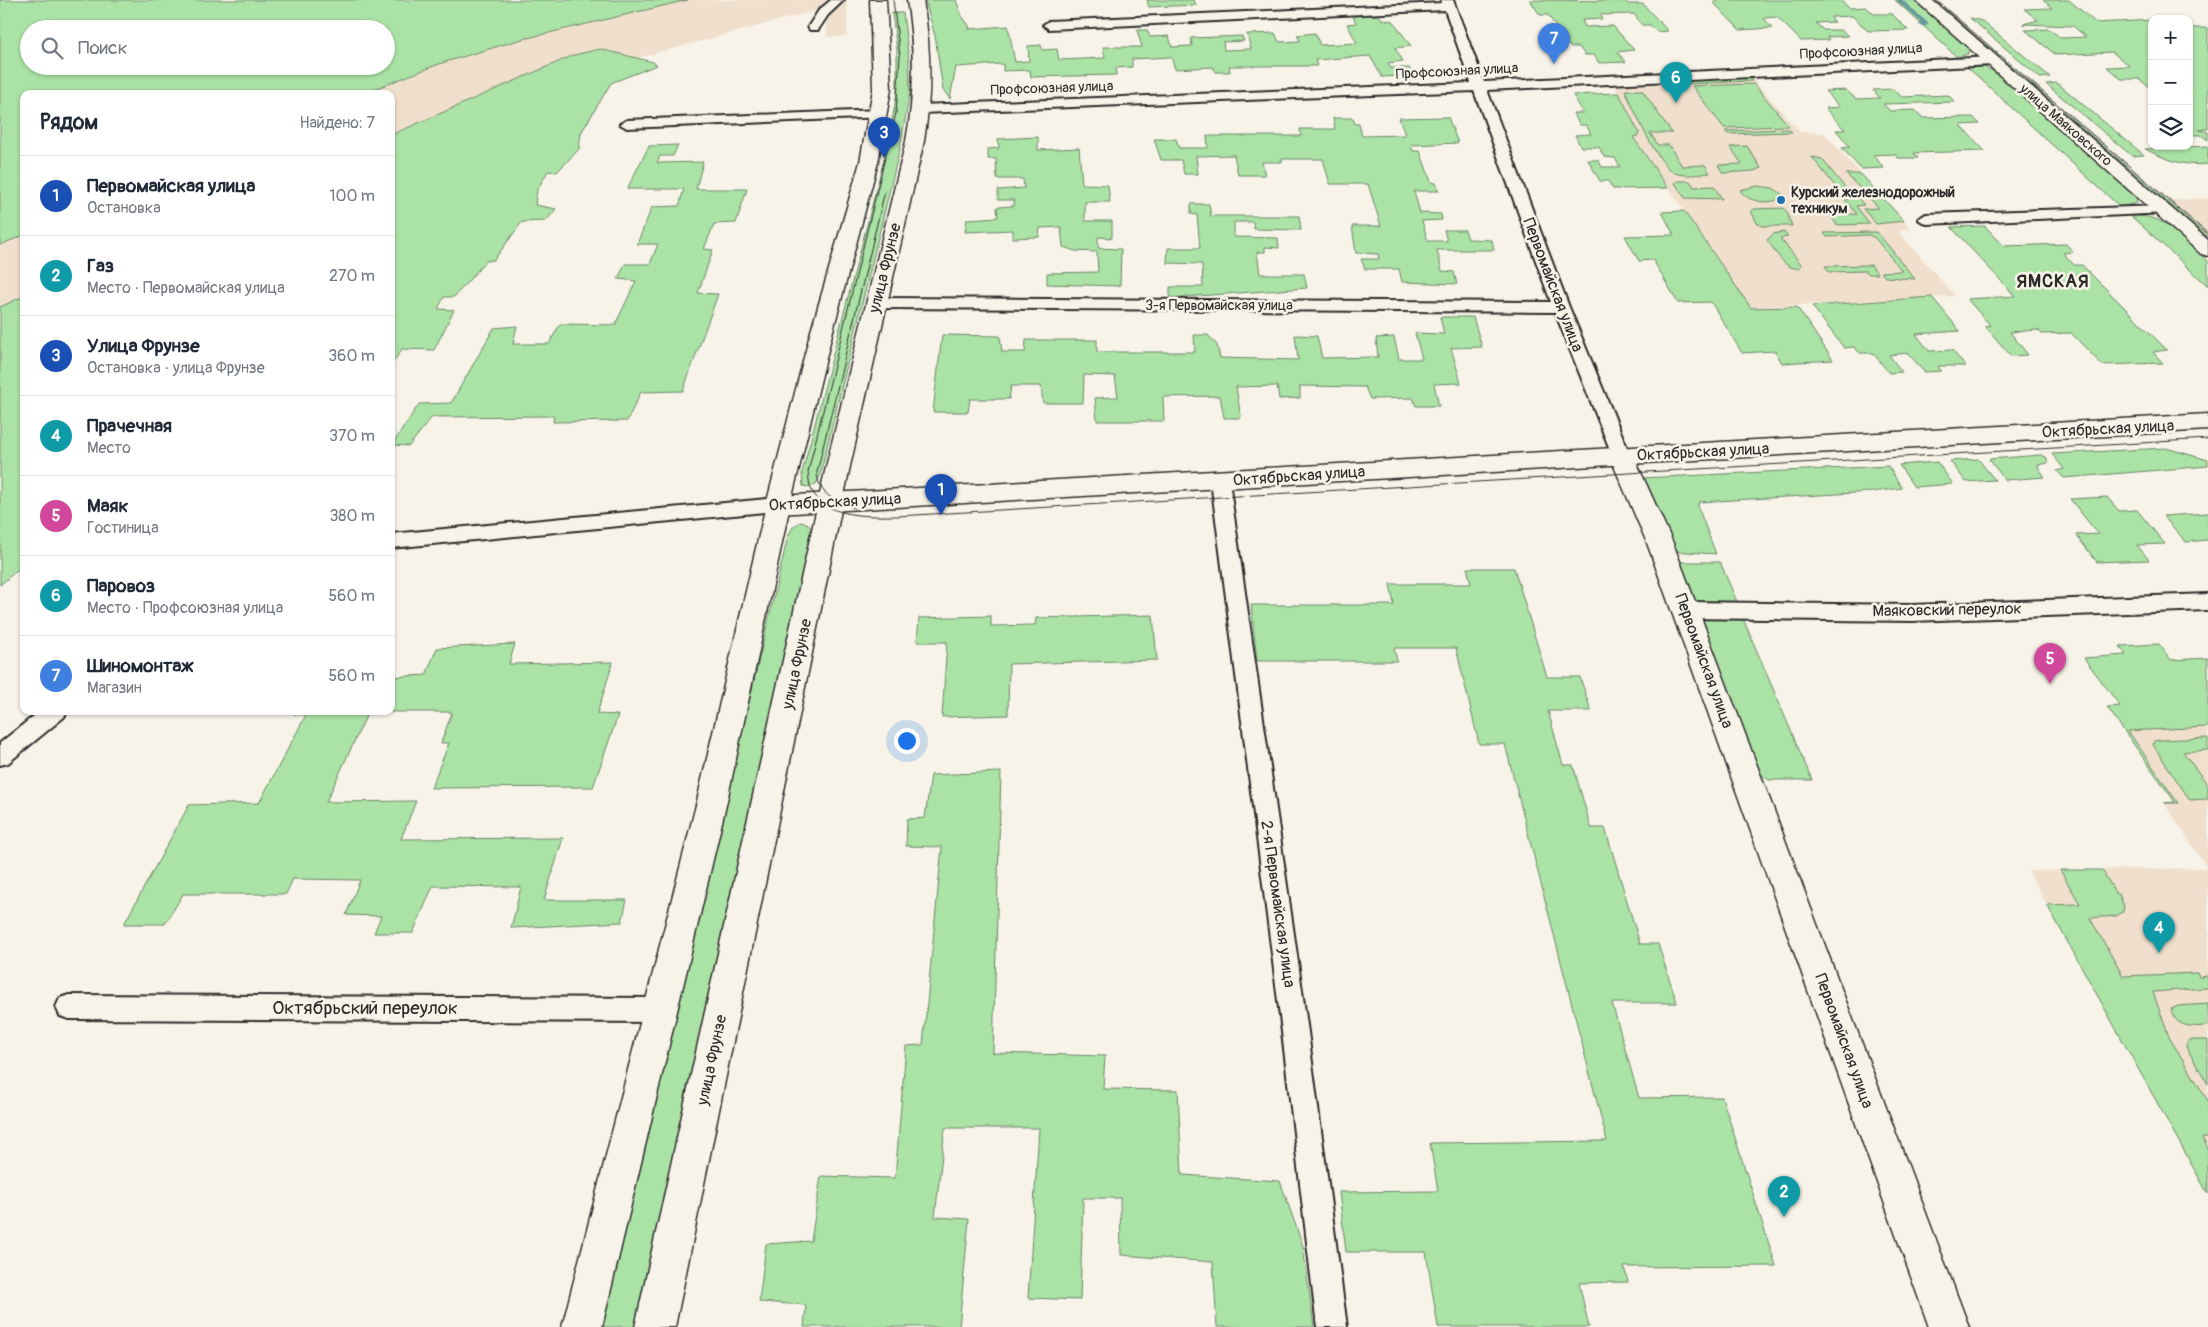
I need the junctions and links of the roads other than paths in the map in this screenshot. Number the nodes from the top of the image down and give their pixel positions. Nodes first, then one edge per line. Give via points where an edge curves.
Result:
1 (838, 0) edge
2 (1923, 0) edge
3 (915, 3) edge
4 (1448, 3) edge
5 (878, 4) edge
6 (1049, 25) dead end
7 (814, 27) dead end
8 (1993, 61) junction
9 (1478, 87) junction
10 (921, 109) junction
11 (879, 114) junction
12 (627, 124) dead end
13 (2162, 210) junction
14 (1926, 219) dead end
15 (2208, 250) edge
16 (876, 303) junction
17 (1561, 307) junction
18 (2208, 422) edge
19 (1622, 457) junction
20 (1220, 481) junction
21 (831, 502) junction
22 (778, 505) junction
23 (395, 541) edge
24 (2208, 602) edge
25 (1685, 610) junction
26 (51, 715) edge
27 (0, 756) edge
28 (69, 1007) dead end
29 (661, 1010) junction
30 (582, 1327) edge
31 (656, 1327) edge
32 (1332, 1327) edge
33 (1949, 1327) edge

1 - 7 street via 822,13
2 - 8 main road, улица Маяковского
3 - 10 main road, улица Фрунзе via 924,57
4 - 6 street
4 - 9 street, Первомайская улица
5 - 11 main road via 882,73
8 - 9 street, Профсоюзная улица
8 - 13 main road, улица Маяковского
9 - 10 street, Профсоюзная улица
9 - 17 street, Первомайская улица
10 - 16 main road, улица Фрунзе
11 - 12 street
11 - 22 main road
13 - 14 street
13 - 15 main road, улица Маяковского
16 - 17 street, 3-я Первомайская улица
16 - 21 main road, улица Фрунзе
17 - 19 street, Первомайская улица
18 - 19 main road, Октябрьская улица
19 - 20 main road, Октябрьская улица
19 - 25 main road, Первомайская улица
20 - 21 main road, Октябрьская улица
20 - 32 street, 2-я Первомайская улица
21 - 22 main road, Октябрьская улица
21 - 31 main road, улица Фрунзе
22 - 23 street, Октябрьская улица
22 - 29 main road via 712,801
24 - 25 street, Маяковский переулок via 1912,613
25 - 33 main road, Первомайская улица
26 - 27 street
28 - 29 street, Октябрьский переулок
29 - 30 main road

